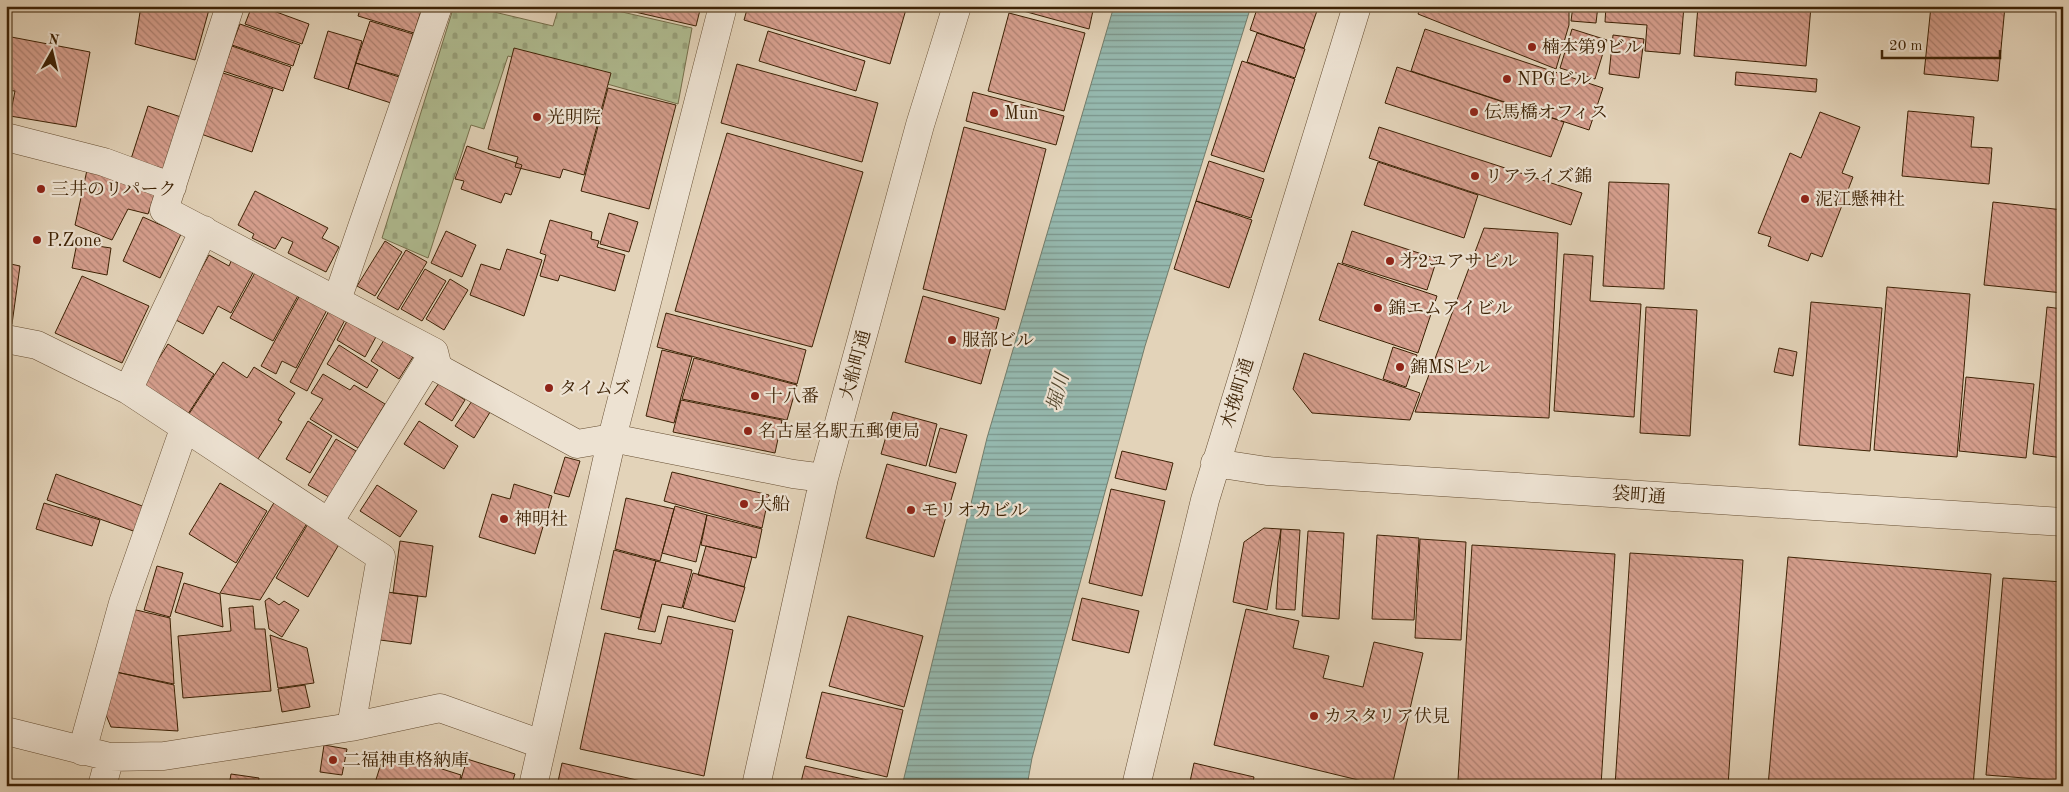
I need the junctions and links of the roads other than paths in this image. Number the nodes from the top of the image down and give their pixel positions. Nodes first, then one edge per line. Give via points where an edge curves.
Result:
1 (230, 6) edge
2 (437, 6) edge
3 (723, 6) edge
4 (957, 6) edge
5 (1357, 6) edge
6 (6, 137) edge
7 (168, 199) junction
8 (204, 230) junction
9 (337, 300) junction
10 (6, 340) edge
11 (434, 352) junction
12 (128, 390) junction
13 (184, 429) junction
14 (612, 438) junction
15 (1215, 463) junction
16 (824, 478) junction
17 (329, 522) junction
18 (2063, 522) edge
19 (351, 727) junction
20 (6, 731) edge
21 (541, 744) junction
22 (82, 751) junction
23 (110, 757) junction
24 (102, 786) edge
25 (533, 786) edge
26 (756, 786) edge
27 (1136, 786) edge

1 - 7 street
2 - 9 street
3 - 14 street
4 - 16 street, 大船町通 via 920,125
5 - 15 street, 木挽町通
6 - 7 street via 104,162
7 - 8 street
8 - 9 street
8 - 12 street
9 - 11 street
10 - 12 street via 37,345
11 - 14 street via 438,368 577,444
11 - 17 street
12 - 13 street
13 - 17 street
13 - 22 street via 123,604
14 - 16 street
14 - 21 street
15 - 18 street, 袋町通 via 1267,471
15 - 27 street, 木挽町通
16 - 26 street, 大船町通
17 - 19 street via 381,557
19 - 21 street via 440,708
19 - 23 street via 164,756
20 - 22 street
21 - 25 street
22 - 23 street
23 - 24 street

